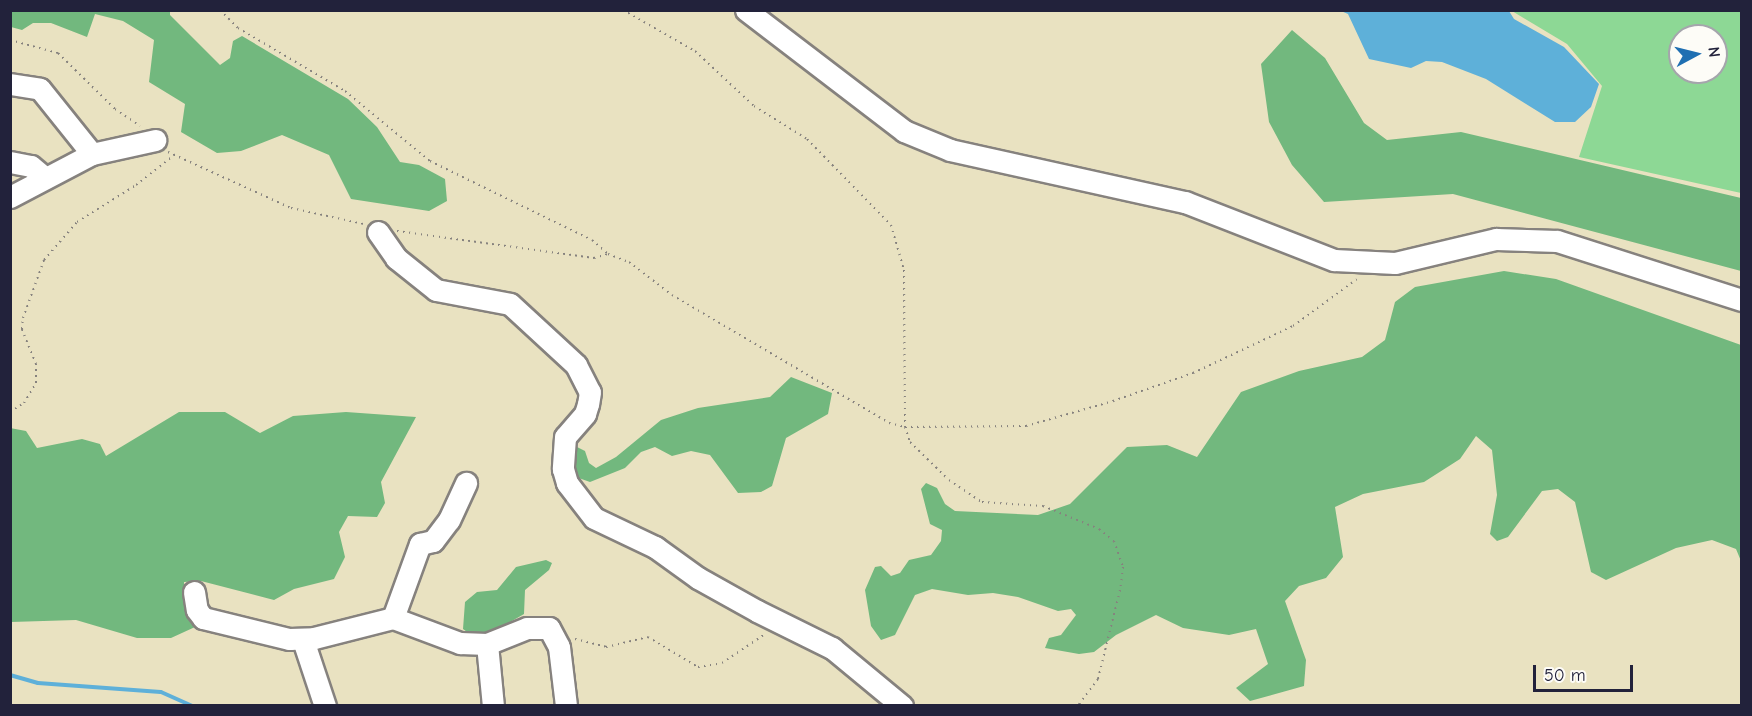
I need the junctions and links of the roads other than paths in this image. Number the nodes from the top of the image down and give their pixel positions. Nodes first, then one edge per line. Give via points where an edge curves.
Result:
1 (746, 10) edge
2 (10, 84) edge
3 (155, 140) road end
4 (93, 154) junction
5 (10, 162) edge
6 (44, 177) junction
7 (10, 197) edge
8 (378, 232) road end
9 (1742, 300) edge
10 (466, 483) dead end
11 (194, 592) dead end
12 (393, 618) junction
13 (303, 640) junction
14 (487, 644) junction
15 (325, 705) edge
16 (493, 705) edge
17 (566, 705) edge
18 (902, 705) edge

1 - 9 street via 824,74 921,139 1020,167 1185,202 1305,251 1366,264 1423,259 1496,239 1557,241
2 - 4 street via 40,89
3 - 4 street
4 - 6 street
5 - 6 street via 31,166
6 - 7 street
8 - 18 street via 396,258 436,290 510,304 576,365 590,392 585,414 565,437 563,469 567,483 594,518 655,547 698,578 832,648
10 - 12 street via 449,520 433,541 420,544
11 - 13 street via 197,610 203,618
12 - 13 street
12 - 14 street via 443,640
13 - 15 street
14 - 16 street
14 - 17 street via 538,626 554,633

